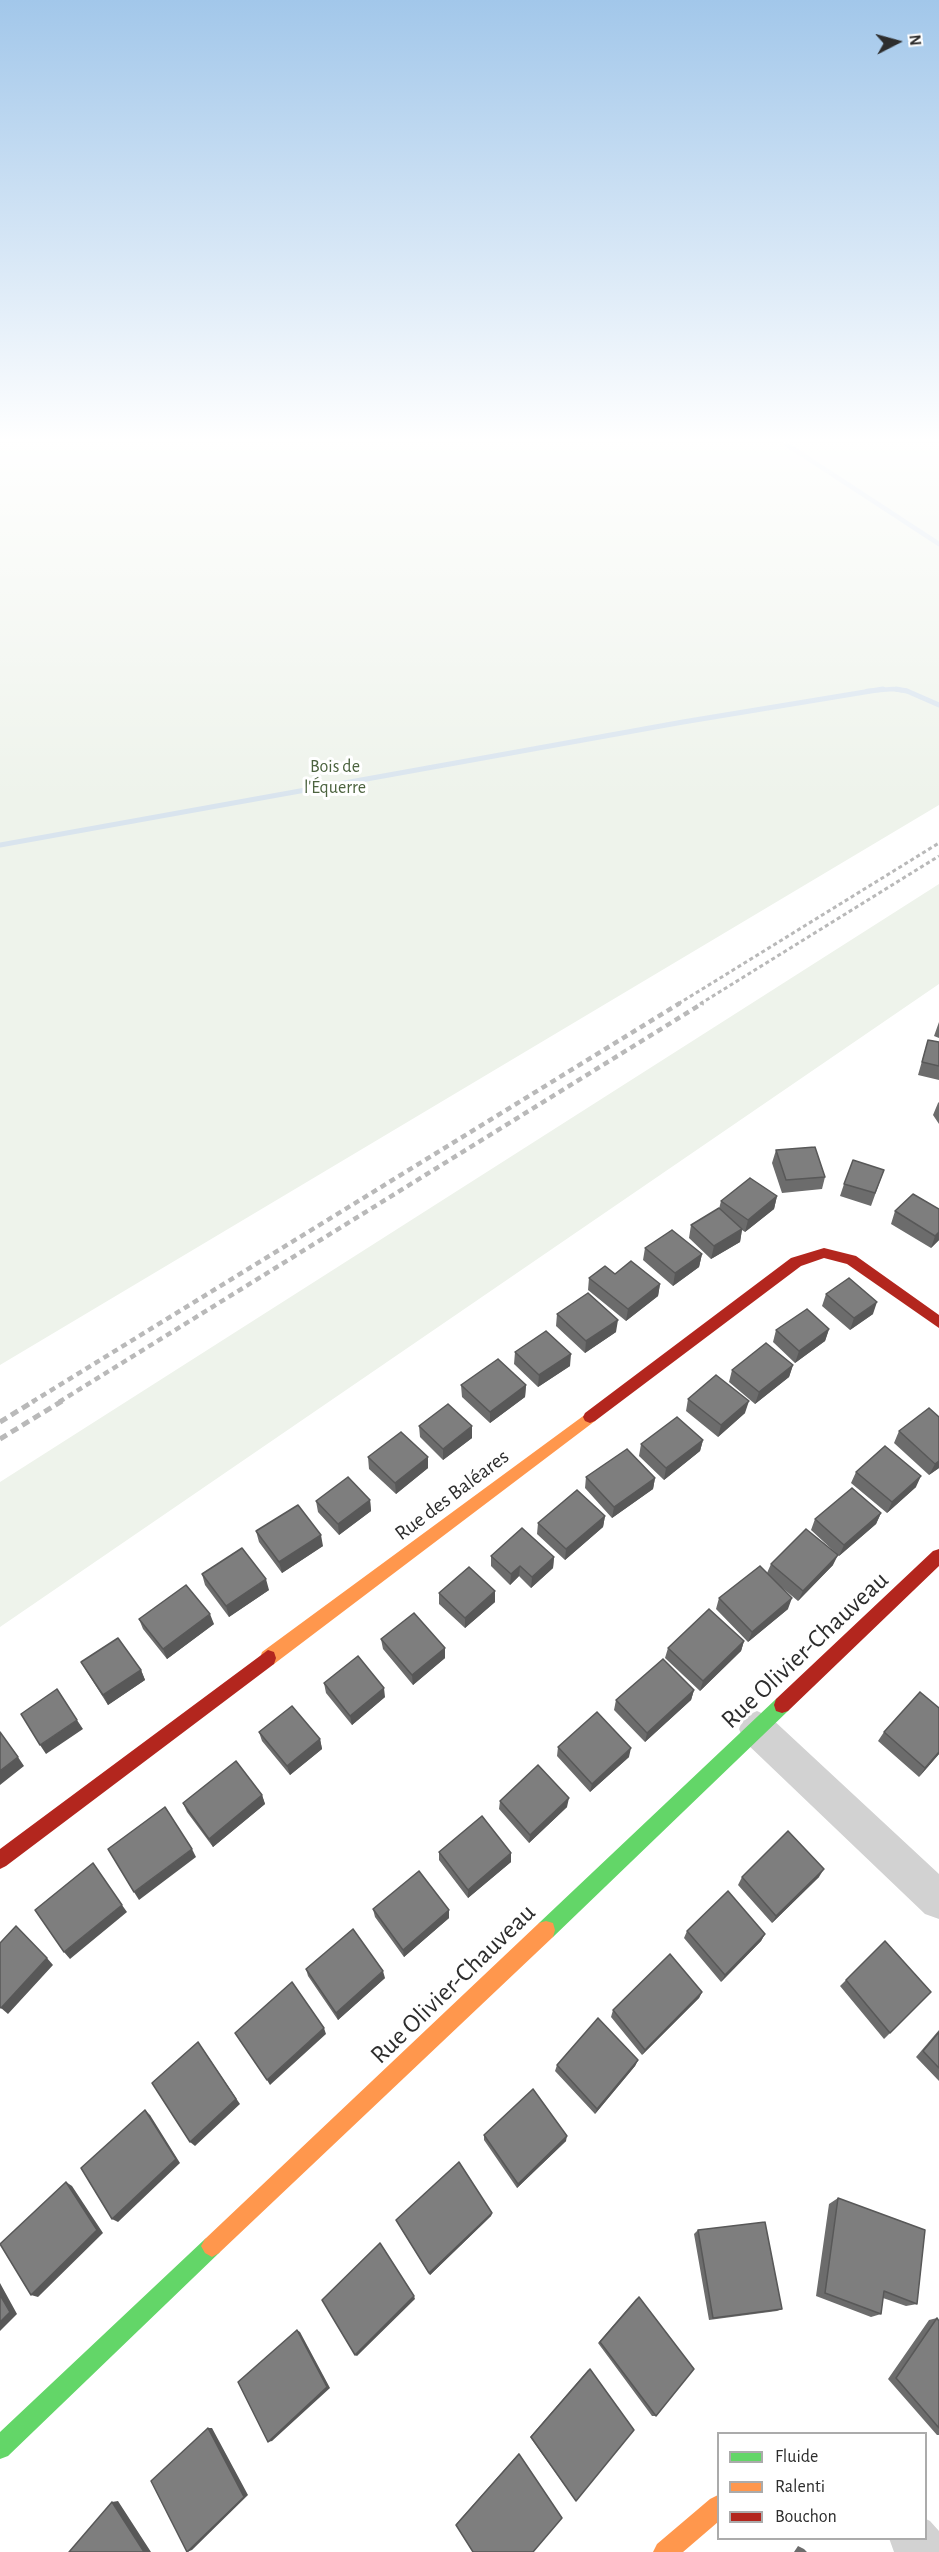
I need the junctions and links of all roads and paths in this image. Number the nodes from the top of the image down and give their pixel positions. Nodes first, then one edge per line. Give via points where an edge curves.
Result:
1 (939, 1322) edge
2 (939, 1556) edge
3 (757, 1729) junction
4 (0, 1860) edge
5 (939, 1900) edge
6 (0, 2448) edge
7 (717, 2509) edge
8 (915, 2540) edge
9 (665, 2552) edge
10 (924, 2552) edge

1 - 4 street, Rue des Baléares via 851,1260 824,1253 796,1262
2 - 3 street, Rue Olivier-Chauveau
3 - 5 street
3 - 6 street, Rue Olivier-Chauveau
7 - 9 street
8 - 10 street

